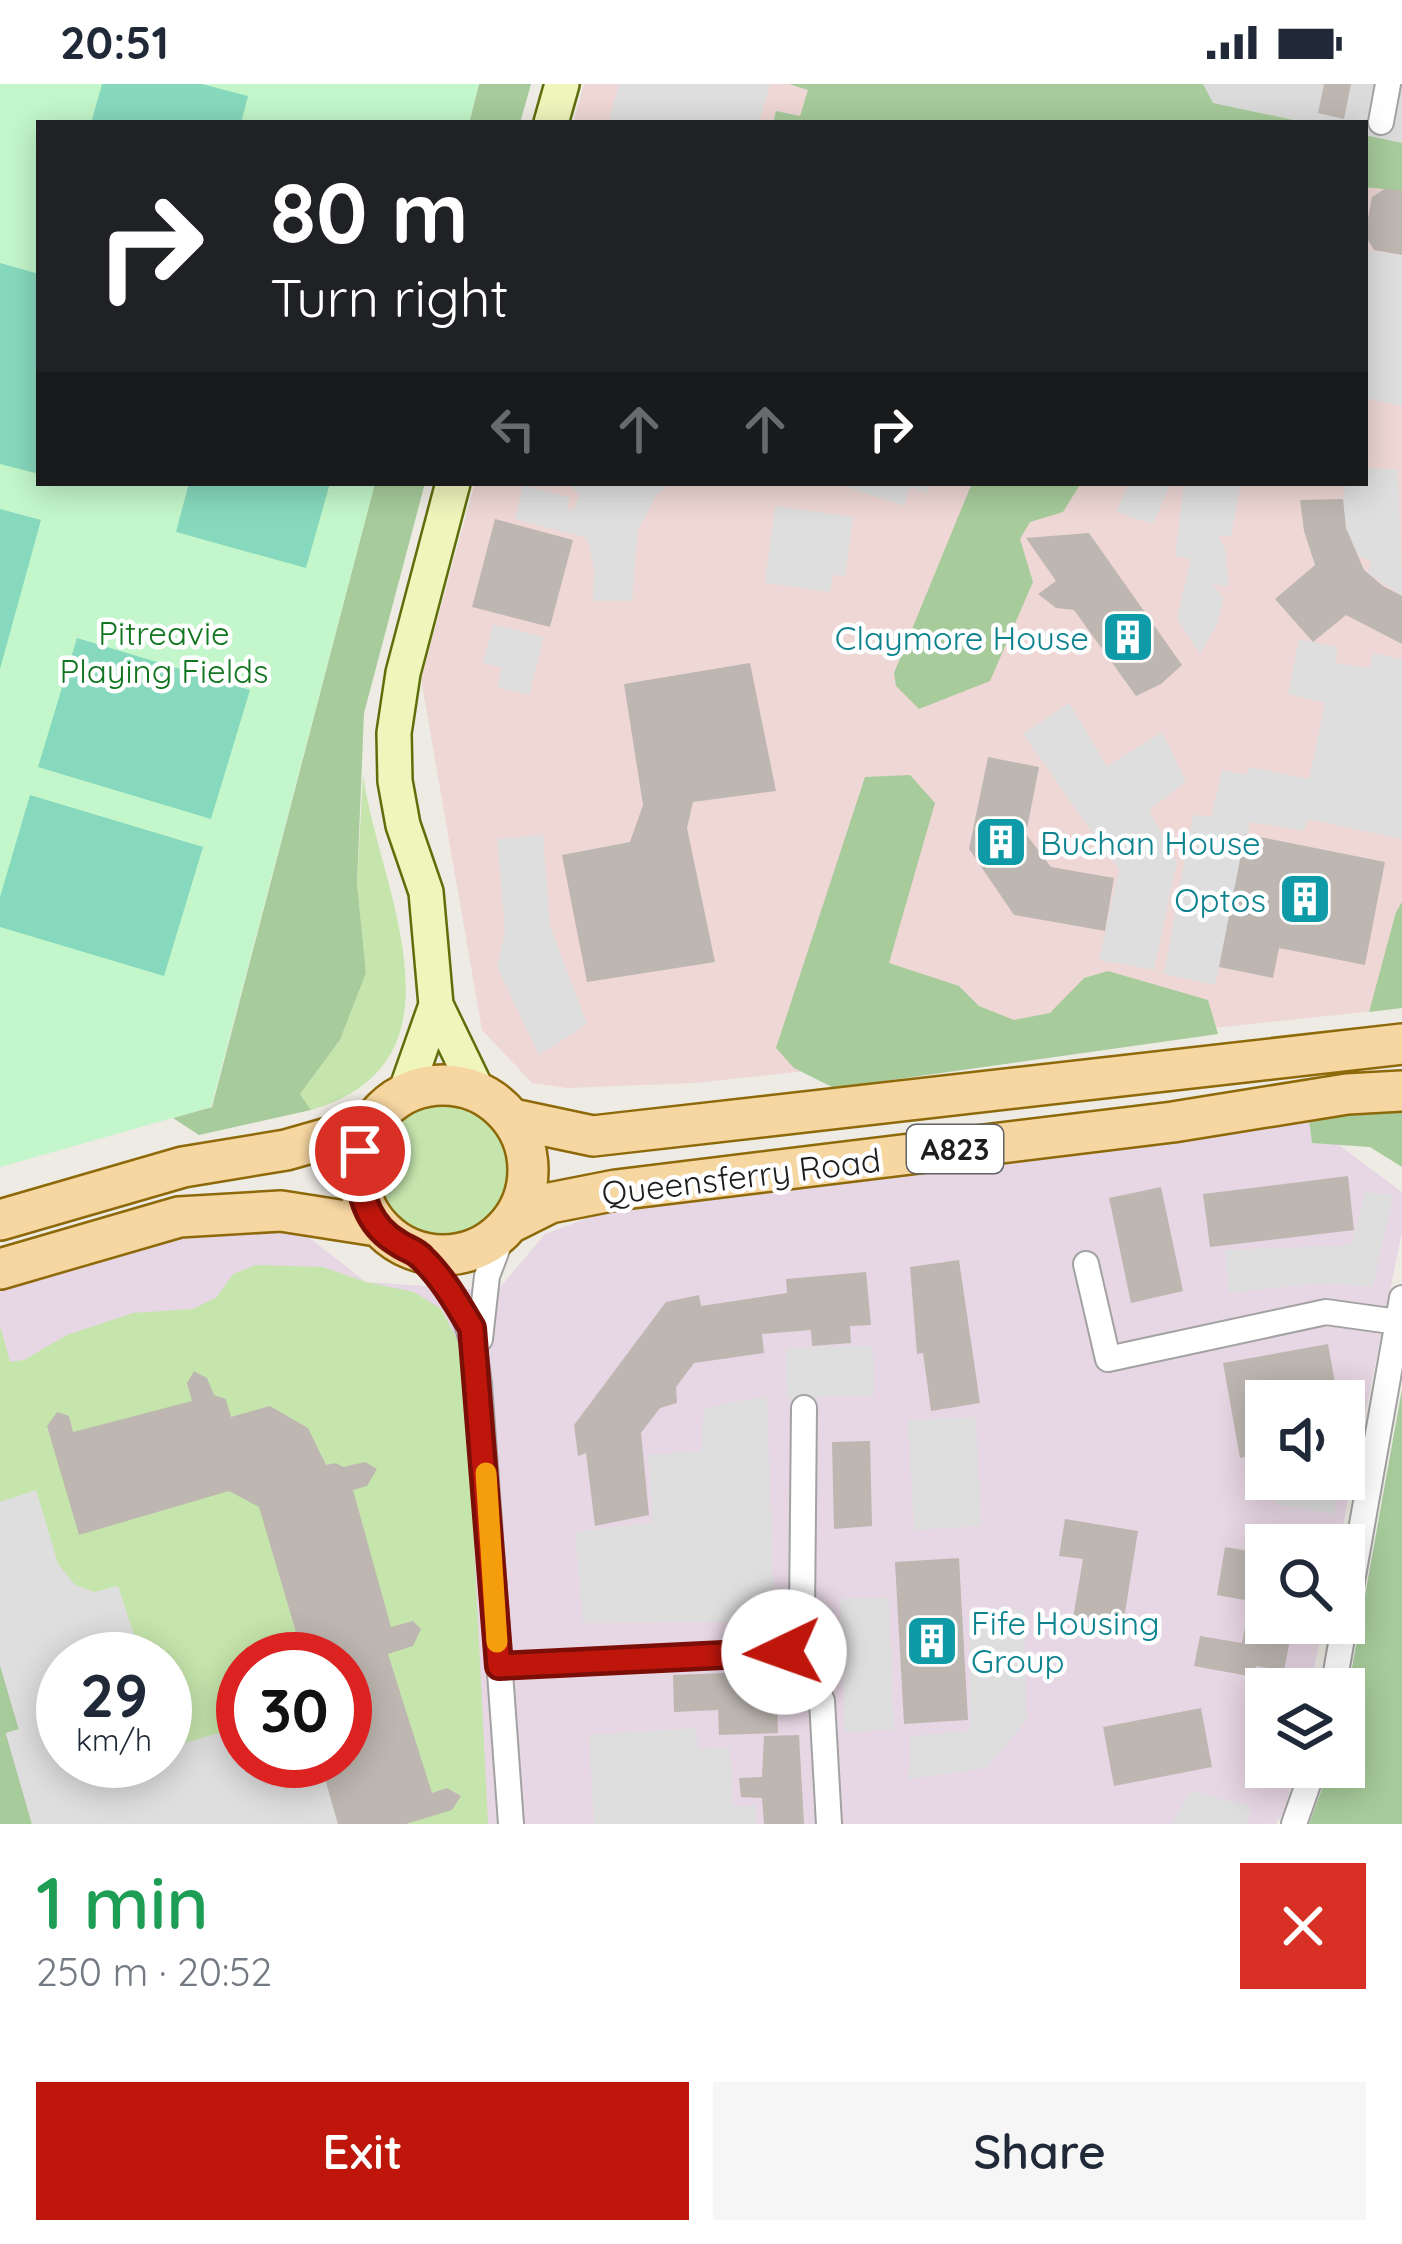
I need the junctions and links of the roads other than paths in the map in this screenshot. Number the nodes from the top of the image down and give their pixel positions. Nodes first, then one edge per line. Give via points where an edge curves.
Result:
1 (562, 84) edge
2 (1388, 84) edge
3 (552, 120) edge
4 (1382, 122) dead end
5 (452, 486) edge
6 (436, 1005) junction
7 (1402, 1044) edge
8 (1402, 1091) edge
9 (478, 1092) junction
10 (405, 1094) junction
11 (512, 1119) junction
12 (370, 1126) junction
13 (0, 1220) edge
14 (377, 1226) junction
15 (508, 1226) junction
16 (418, 1253) junction
17 (1085, 1264) dead end
18 (0, 1269) edge
19 (1400, 1310) edge
20 (479, 1384) junction
21 (803, 1408) dead end
22 (784, 1652) junction
23 (499, 1666) junction
24 (1337, 1668) edge
25 (1307, 1788) edge
26 (511, 1824) edge
27 (829, 1824) edge
28 (1294, 1824) edge

1 - 3 street
2 - 4 street
5 - 6 street via 394,734 403,825 427,892
6 - 9 street
6 - 10 street
7 - 11 main road, Queensferry Road / A823 via 593,1136
8 - 15 main road, Queensferry Road / A823 via 616,1190 550,1203
9 - 10 main road via 454,1085
9 - 11 main road, A823
10 - 12 main road
11 - 15 main road via 529,1171
12 - 13 main road
12 - 14 main road via 358,1177
14 - 16 main road
14 - 18 main road via 280,1211 179,1217
15 - 16 main road, A823 via 466,1253
15 - 20 street via 487,1276
16 - 20 street via 472,1328
17 - 19 street via 1108,1359 1326,1312
19 - 24 street
20 - 23 street
21 - 22 street via 802,1614
22 - 23 street
22 - 27 street via 806,1662 822,1701
23 - 26 street
25 - 28 street

